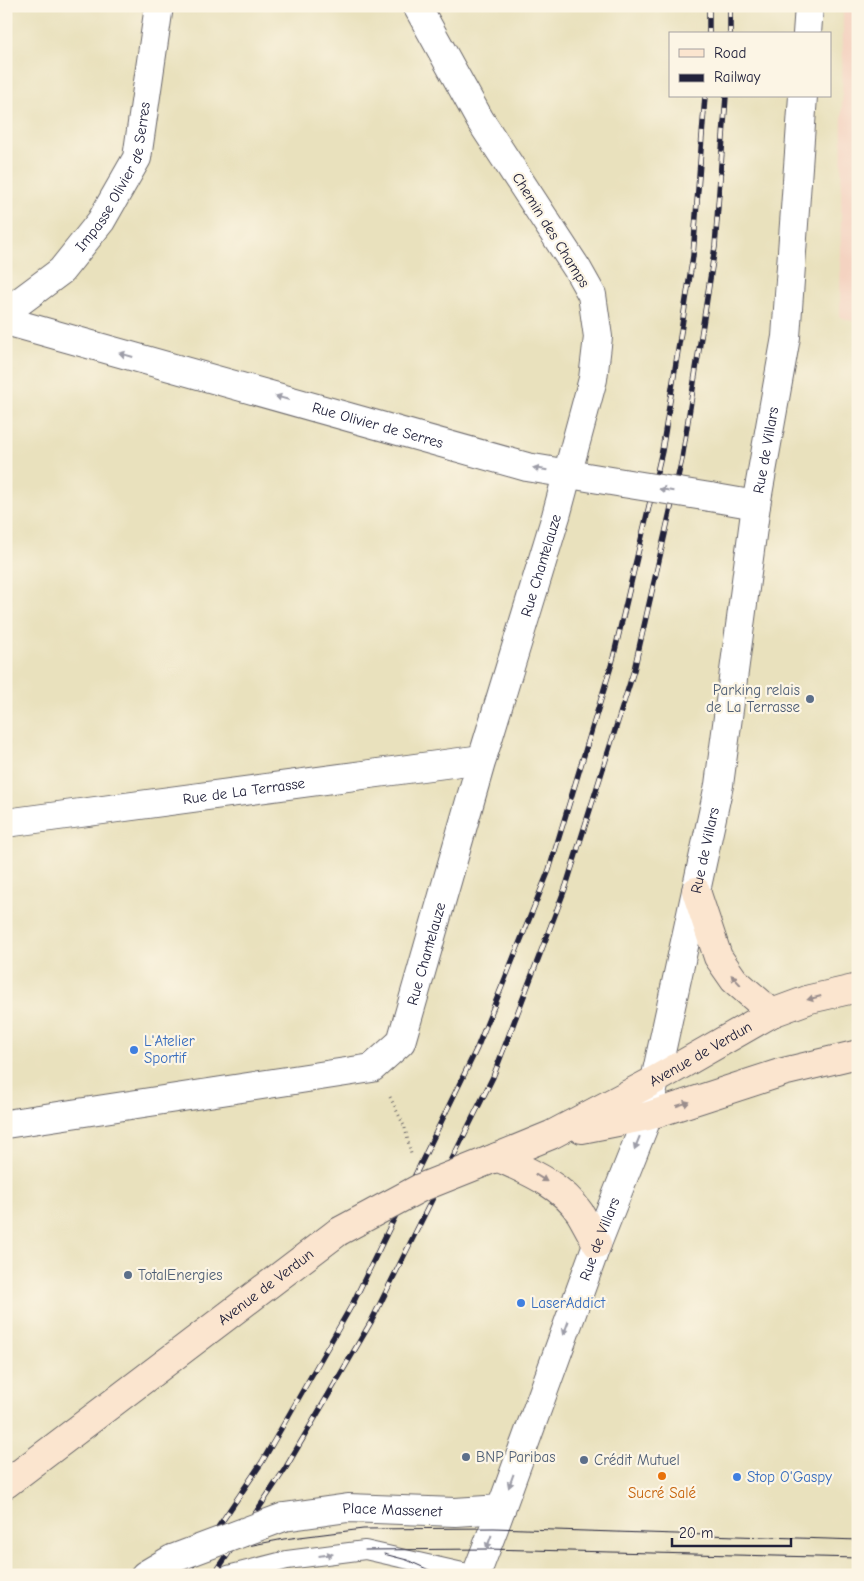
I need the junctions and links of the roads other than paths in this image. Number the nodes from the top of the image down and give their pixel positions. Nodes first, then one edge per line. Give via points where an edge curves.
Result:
1 (159, 6) edge
2 (417, 6) edge
3 (809, 6) edge
4 (807, 32) edge
5 (803, 98) edge
6 (6, 312) edge
7 (6, 321) edge
8 (567, 474) junction
9 (756, 505) junction
10 (482, 759) junction
11 (6, 824) edge
12 (696, 891) junction
13 (858, 988) edge
14 (772, 1013) junction
15 (858, 1054) edge
16 (656, 1080) junction
17 (648, 1116) junction
18 (6, 1124) edge
19 (551, 1135) junction
20 (494, 1159) junction
21 (597, 1244) junction
22 (6, 1484) edge
23 (501, 1509) junction
24 (145, 1575) edge
25 (228, 1575) edge
26 (476, 1575) edge

1 - 6 street, Impasse Olivier de Serres via 137,158 101,221 61,271
2 - 8 street, Chemin des Champs via 480,120 592,295 598,337 593,379
3 - 4 street
5 - 9 street, Rue de Villars via 786,337
8 -> 7 street, Rue Olivier de Serres via 527,467
9 -> 8 street, Rue Olivier de Serres, bridge
8 - 10 street, Rue Chantelauze
9 - 12 street, Rue de Villars via 718,785
10 - 11 street, Rue de La Terrasse
10 - 18 street, Rue Chantelauze via 401,1042 372,1068
14 -> 12 main road via 734,980 718,957
12 - 16 street, Rue de Villars
13 -> 14 main road, Avenue de Verdun via 810,999
14 - 16 main road, Avenue de Verdun
17 -> 15 main road, Avenue de Verdun via 783,1072
16 - 17 street, Rue de Villars
16 - 19 main road, Avenue de Verdun
17 - 19 main road, Avenue de Verdun
17 -> 21 street, Rue de Villars
19 - 20 main road, Avenue de Verdun
20 -> 21 main road via 536,1175 562,1192 579,1212
20 - 22 main road, Avenue de Verdun, bridge via 420,1188 338,1232
21 -> 23 street, Rue de Villars
23 - 24 street, Place Massenet, bridge via 456,1512 348,1508 284,1517 172,1559
23 -> 26 street, Rue de Villars
25 -> 26 lane via 287,1560 365,1550

